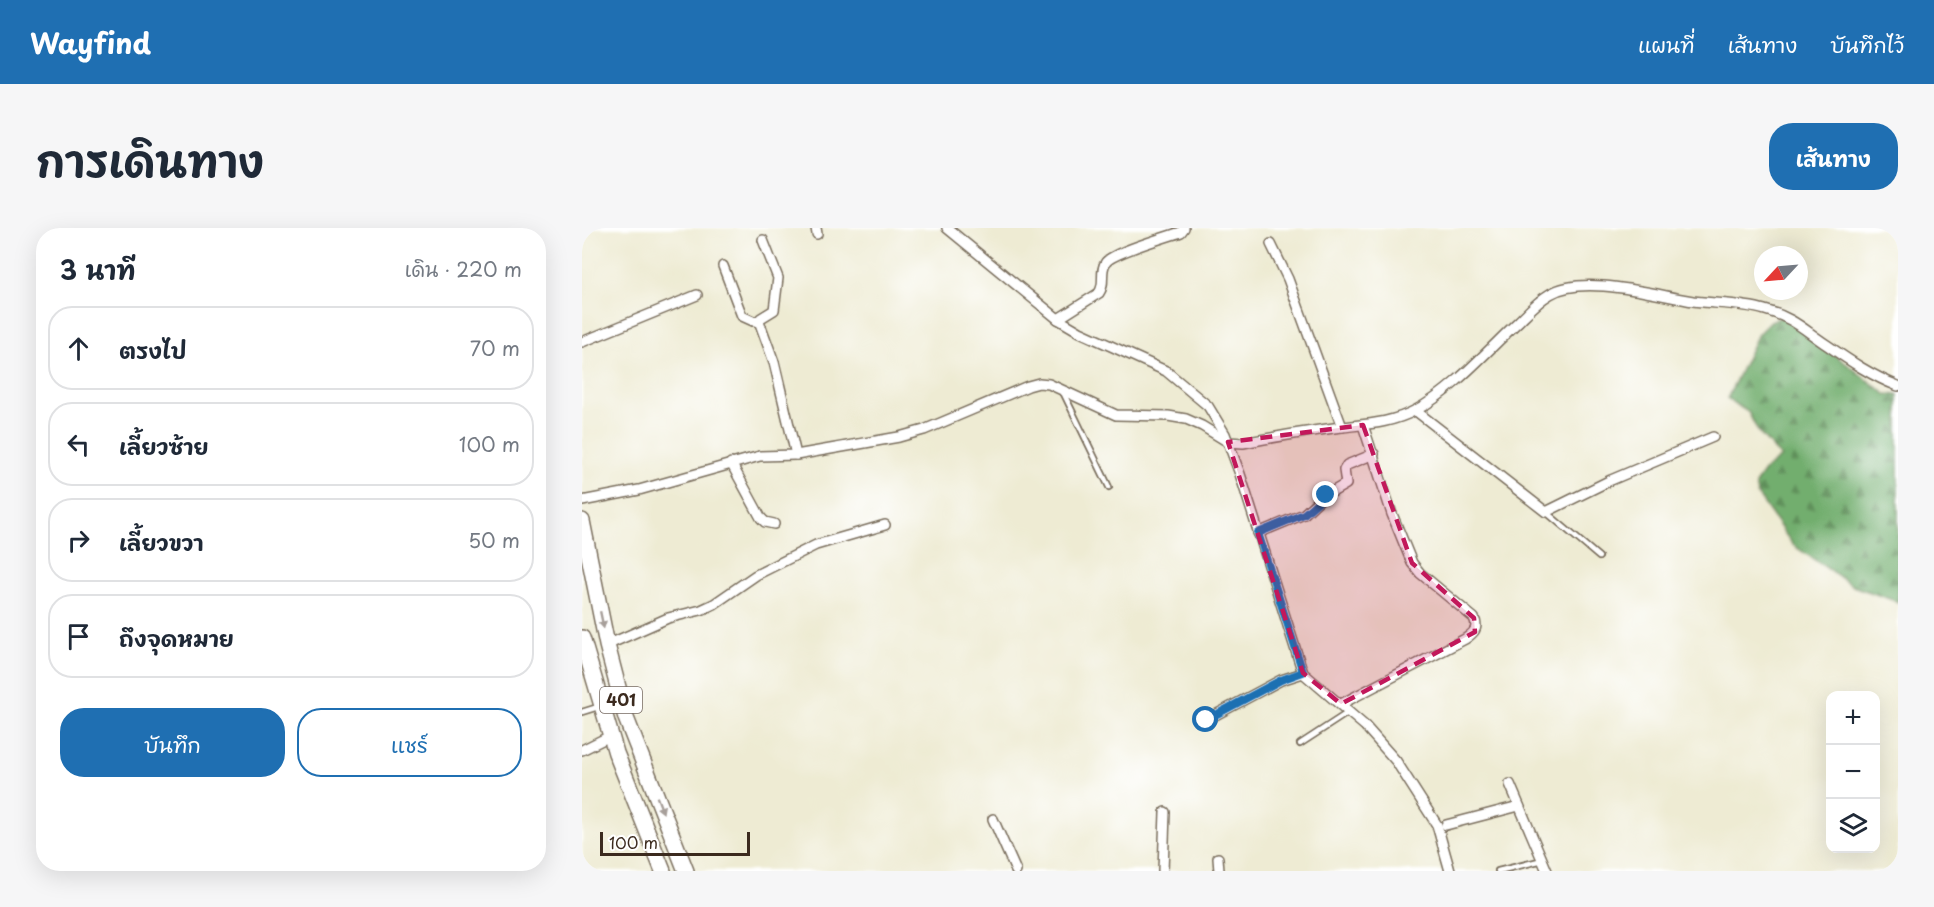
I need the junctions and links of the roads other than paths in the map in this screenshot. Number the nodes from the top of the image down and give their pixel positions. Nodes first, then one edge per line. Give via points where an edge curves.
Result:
1 (946, 228) edge
2 (1184, 228) edge
3 (763, 240) dead end
4 (1271, 244) dead end
5 (723, 266) dead end
6 (697, 295) dead end
7 (1058, 319) junction
8 (759, 321) junction
9 (582, 342) edge
10 (1898, 386) edge
11 (1063, 391) junction
12 (1416, 411) junction
13 (1363, 425) junction
14 (1342, 427) junction
15 (1713, 437) dead end
16 (1228, 442) junction
17 (796, 454) junction
18 (1374, 454) junction
19 (731, 463) junction
20 (1109, 487) dead end
21 (582, 501) edge
22 (1546, 512) junction
23 (582, 521) edge
24 (774, 524) dead end
25 (885, 525) dead end
26 (1258, 533) junction
27 (1599, 557) dead end
28 (582, 641) edge
29 (608, 645) junction
30 (1303, 672) junction
31 (1341, 704) junction
32 (601, 706) junction
33 (582, 712) edge
34 (1349, 712) junction
35 (1206, 720) dead end
36 (610, 736) junction
37 (1300, 744) dead end
38 (582, 750) edge
39 (1510, 784) dead end
40 (1519, 806) junction
41 (1165, 812) dead end
42 (993, 819) dead end
43 (1446, 825) dead end
44 (1218, 858) dead end
45 (1543, 860) junction
46 (663, 871) edge
47 (686, 871) edge
48 (1016, 871) edge
49 (1163, 871) edge
50 (1219, 871) edge
51 (1450, 871) edge
52 (1498, 871) edge
53 (1547, 871) edge

1 - 7 street
2 - 7 street via 1107,261 1099,293
3 - 8 street via 778,283 774,310
4 - 14 street via 1288,279
5 - 8 street via 742,316
6 - 9 street
7 - 16 street via 1166,371 1208,406
8 - 17 street via 774,362
10 - 12 street via 1875,377 1799,323 1768,311 1577,285 1549,294 1464,374
11 - 16 street via 1116,415 1186,419
11 - 17 street via 1040,383 924,430
11 - 20 lane
12 - 13 street
12 - 22 street
13 - 14 street
13 - 18 street
14 - 16 street
15 - 22 street
16 - 26 street
17 - 19 street
18 - 26 street via 1345,467 1346,484 1320,499 1309,511
18 - 31 street via 1412,563 1474,618 1477,627 1466,639
19 - 21 street via 639,490
19 - 24 street via 760,518
22 - 27 lane
23 -> 29 main road, 401
25 - 29 street via 816,545 756,574 708,607 668,618
26 - 30 street
28 - 32 main road, 401
29 -> 47 main road, 401 via 626,718
30 - 31 street
30 - 35 street
31 - 34 street
32 - 33 lane
32 - 36 main road, 401
34 - 37 lane
34 - 51 street via 1396,761 1432,817
36 - 38 street
36 - 46 main road, 401
39 - 40 street
40 - 43 street
40 - 45 street
41 - 49 street
42 - 48 street
44 - 50 street
45 - 52 lane
45 - 53 street

